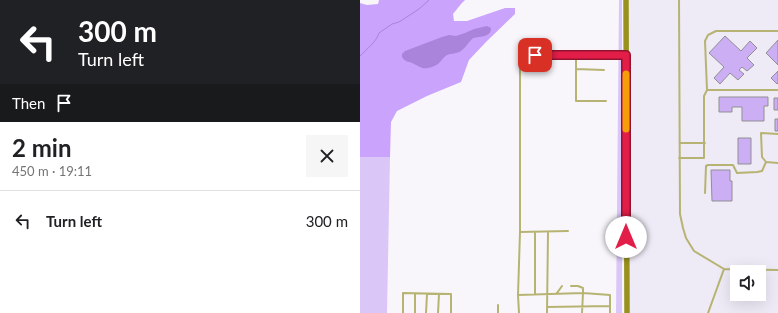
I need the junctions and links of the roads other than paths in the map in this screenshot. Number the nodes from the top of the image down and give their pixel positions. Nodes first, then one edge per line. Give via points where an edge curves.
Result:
1 (626, 0) edge
2 (680, 0) edge
3 (778, 31) edge
4 (576, 55) junction
5 (626, 55) junction
6 (576, 69) junction
7 (604, 70) dead end
8 (707, 90) junction
9 (778, 90) edge
10 (606, 101) dead end
11 (778, 134) edge
12 (679, 143) junction
13 (704, 143) junction
14 (679, 158) junction
15 (766, 162) junction
16 (778, 163) edge
17 (705, 193) dead end
18 (520, 232) junction
19 (535, 232) junction
20 (548, 232) junction
21 (568, 232) dead end
22 (724, 269) junction
23 (778, 270) edge
24 (562, 286) dead end
25 (571, 286) dead end
26 (583, 293) junction
27 (415, 294) junction
28 (426, 294) junction
29 (439, 294) junction
30 (546, 294) junction
31 (557, 294) junction
32 (518, 295) junction
33 (535, 295) junction
34 (498, 305) dead end
35 (547, 306) junction
36 (610, 306) junction
37 (582, 307) junction
38 (403, 313) edge
39 (415, 313) edge
40 (426, 313) edge
41 (438, 313) edge
42 (451, 313) edge
43 (498, 313) edge
44 (519, 313) edge
45 (547, 313) edge
46 (582, 313) edge
47 (610, 313) edge
48 (626, 313) edge
49 (708, 313) edge

1 - 5 main road
2 - 12 lane
3 - 8 lane via 716,31 708,35 705,41
4 - 5 lane
4 - 6 lane
4 - 18 lane via 535,55 526,58 520,68
5 - 48 main road
6 - 7 lane
6 - 10 lane via 576,101
8 - 9 lane
8 - 13 lane via 704,96
11 - 15 lane via 761,133 762,157
12 - 13 lane
12 - 14 lane
13 - 14 lane via 704,158
14 - 22 lane via 680,214 686,238 694,251
15 - 16 lane
15 - 17 lane via 762,171 757,172 737,173 733,166 706,166
18 - 19 lane
18 - 32 lane
19 - 20 lane
19 - 33 lane
20 - 21 lane
20 - 30 lane
22 - 23 lane
22 - 49 lane
24 - 31 lane
25 - 26 lane via 582,288
26 - 31 lane
26 - 36 lane via 610,295
26 - 37 lane
27 - 28 lane
27 - 38 lane via 403,293
27 - 39 lane
28 - 29 lane
28 - 40 lane
29 - 41 lane
29 - 42 lane via 451,294
30 - 31 lane
30 - 33 lane
30 - 35 lane
32 - 33 lane
32 - 44 lane
34 - 43 lane
35 - 37 lane
35 - 45 lane
36 - 37 lane
36 - 47 lane
37 - 46 lane

